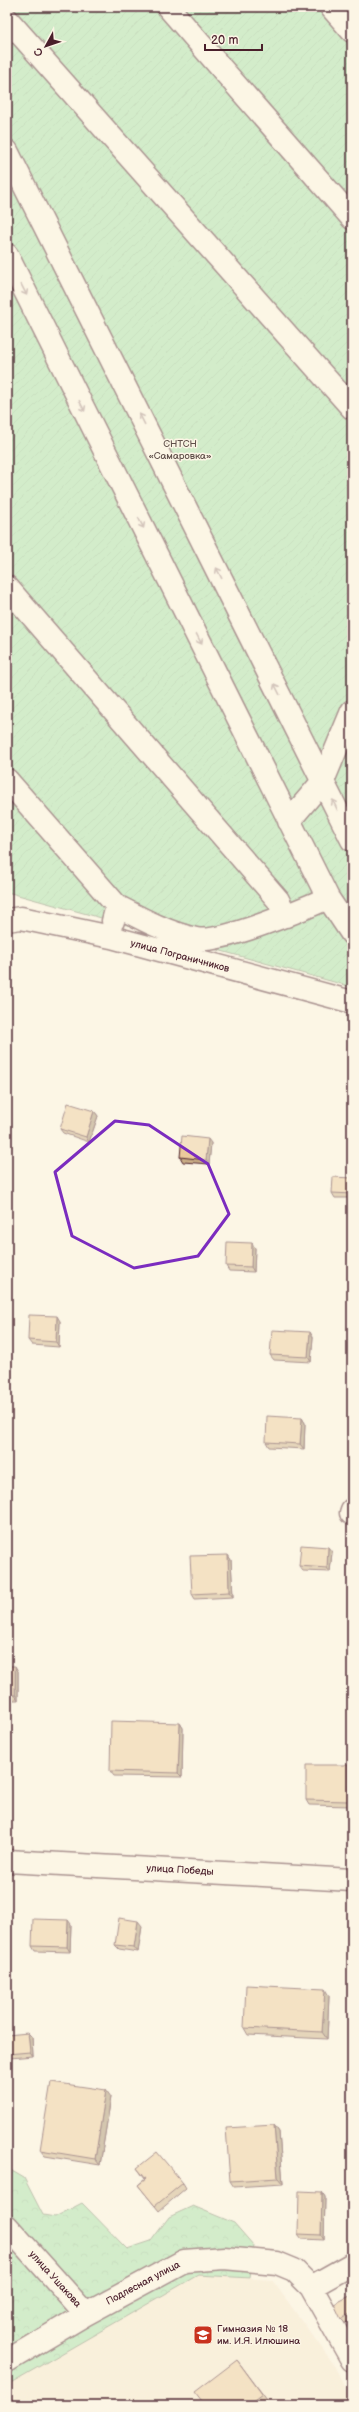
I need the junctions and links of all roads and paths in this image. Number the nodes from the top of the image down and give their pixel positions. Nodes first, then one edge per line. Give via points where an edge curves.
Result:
1 (19, 7) edge
2 (168, 7) edge
3 (331, 7) edge
4 (7, 18) edge
5 (352, 31) edge
6 (7, 151) edge
7 (352, 218) edge
8 (7, 255) edge
9 (352, 408) edge
10 (7, 587) edge
11 (352, 711) edge
12 (7, 780) edge
13 (323, 781) junction
14 (289, 821) junction
15 (352, 840) edge
16 (328, 898) junction
17 (117, 906) junction
18 (286, 916) junction
19 (7, 920) edge
20 (352, 934) edge
21 (111, 937) junction
22 (352, 1002) edge
23 (7, 1861) edge
24 (352, 1880) edge
25 (7, 2226) edge
26 (352, 2264) edge
27 (311, 2287) junction
28 (86, 2314) junction
29 (352, 2360) edge
30 (7, 2361) edge

1 - 4 street
2 - 7 street
3 - 5 street
4 - 9 street
13 -> 6 street
8 -> 14 street
10 - 18 street via 278,900
11 - 13 street
12 - 17 street
13 - 14 street
15 -> 13 street
14 - 16 street
16 - 18 street
16 - 20 street
17 - 18 street via 155,926 198,940 228,934
17 - 21 street
19 - 21 street, улица Пограничников via 21,918
21 - 22 street, улица Пограничников
23 - 24 street, улица Победы
25 - 28 street, улица Ушакова
26 - 27 street
27 - 28 street, Подлесная улица via 294,2270 277,2262 224,2258 184,2262
27 - 29 street, Подлесная улица
28 - 30 street, Подлесная улица

